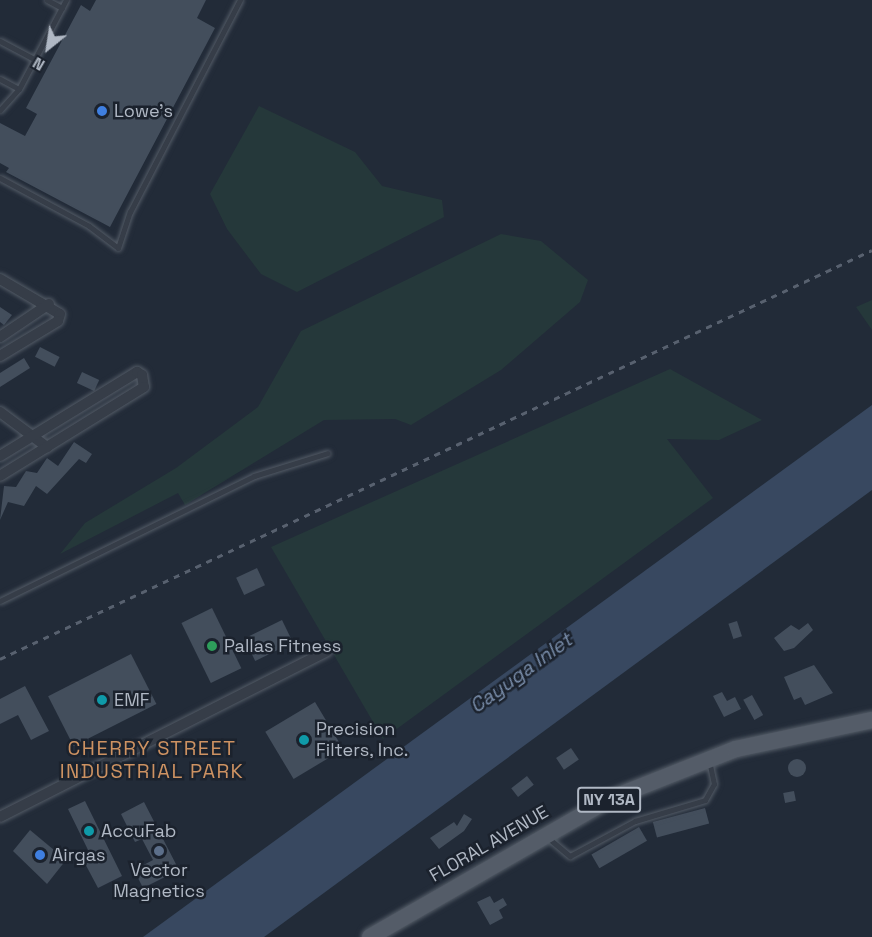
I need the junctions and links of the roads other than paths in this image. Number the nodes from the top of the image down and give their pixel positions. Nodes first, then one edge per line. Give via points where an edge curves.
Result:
1 (46, 0) edge
2 (66, 0) edge
3 (240, 0) edge
4 (62, 8) junction
5 (0, 41) edge
6 (35, 60) junction
7 (0, 79) edge
8 (19, 89) junction
9 (0, 110) edge
10 (0, 178) edge
11 (0, 279) edge
12 (49, 304) junction
13 (0, 337) edge
14 (0, 356) edge
15 (0, 412) edge
16 (34, 435) junction
17 (48, 447) junction
18 (328, 453) dead end
19 (0, 456) edge
20 (0, 477) edge
21 (0, 601) edge
22 (327, 651) dead end
23 (872, 720) edge
24 (708, 758) junction
25 (0, 817) edge
26 (544, 833) junction
27 (370, 937) edge

1 - 4 lane
2 - 4 lane
3 - 10 lane via 130,212 118,248 89,226
4 - 6 lane
5 - 6 lane
6 - 8 lane
7 - 8 lane
8 - 9 lane
11 - 12 street
12 - 13 street
12 - 14 street via 60,314 58,321
15 - 16 street
16 - 17 street
16 - 17 street via 137,372 142,375 144,387
16 - 19 street
17 - 20 street
18 - 21 lane via 254,476
22 - 25 street
23 - 24 main road, FLORAL AVENUE / NY 13A
24 - 26 main road, FLORAL AVENUE / NY 13A
24 - 26 lane via 715,781 705,800 638,819 570,856 558,851
26 - 27 main road, FLORAL AVENUE / NY 13A

